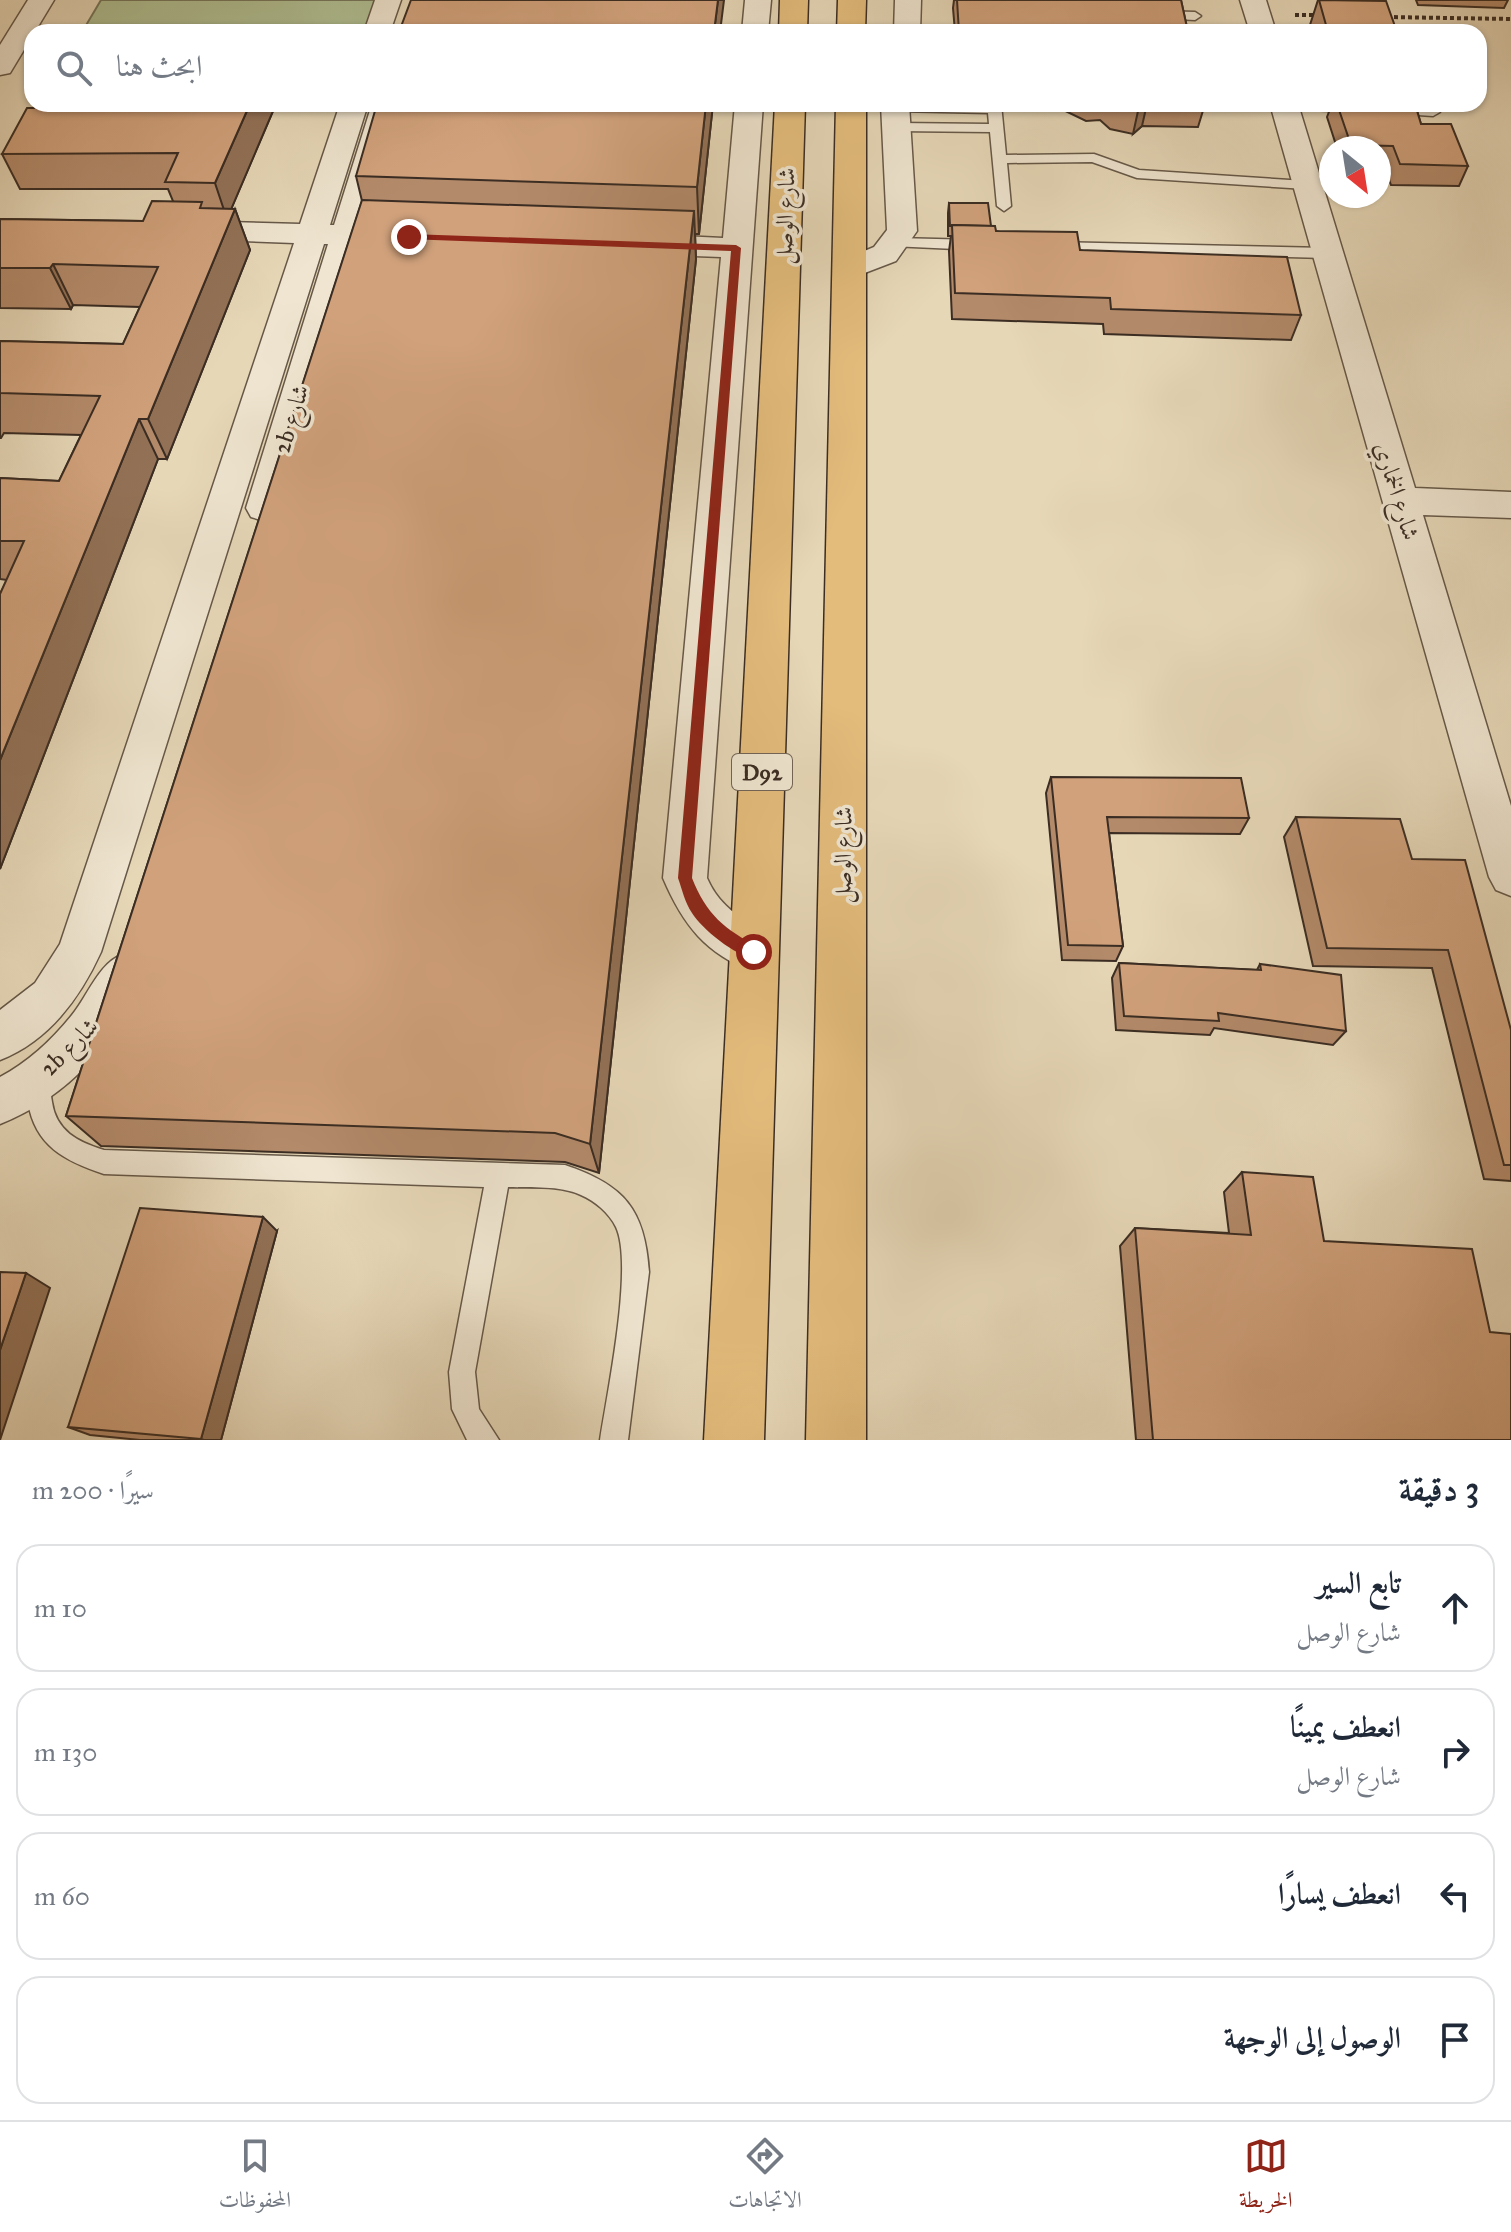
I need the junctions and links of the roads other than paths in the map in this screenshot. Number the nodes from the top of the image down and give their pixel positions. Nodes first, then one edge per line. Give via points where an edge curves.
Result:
1 (41, 0) edge
2 (388, 0) edge
3 (758, 0) edge
4 (794, 0) edge
5 (852, 0) edge
6 (908, 0) edge
7 (1140, 15) edge
8 (1195, 16) dead end
9 (26, 24) edge
10 (380, 24) edge
11 (756, 24) edge
12 (793, 24) edge
13 (851, 24) edge
14 (907, 24) edge
15 (24, 28) edge
16 (0, 67) edge
17 (353, 112) edge
18 (383, 112) edge
19 (748, 112) edge
20 (790, 112) edge
21 (851, 112) edge
22 (995, 112) edge
23 (1286, 112) edge
24 (896, 113) edge
25 (997, 128) junction
26 (1000, 159) junction
27 (1306, 185) junction
28 (1004, 206) dead end
29 (156, 229) edge
30 (345, 235) junction
31 (616, 243) edge
32 (896, 243) junction
33 (991, 245) edge
34 (1039, 246) edge
35 (736, 248) junction
36 (1325, 253) junction
37 (849, 269) junction
38 (1401, 501) junction
39 (1511, 505) edge
40 (256, 536) edge
41 (1511, 877) edge
42 (134, 942) edge
43 (754, 952) junction
44 (0, 1038) edge
45 (38, 1079) junction
46 (0, 1101) edge
47 (498, 1175) junction
48 (485, 1440) edge
49 (614, 1440) edge
50 (734, 1440) edge
51 (836, 1440) edge

1 - 9 street
2 - 10 street
3 - 11 street
4 - 12 main road
5 - 13 main road
6 - 14 street
7 - 8 lane
15 - 16 street
17 - 30 street, 2b شارع
18 - 30 street, 2b شارع
19 - 35 street, شارع الوصل
20 - 43 main road, شارع الوصل / D92
21 - 37 main road, شارع الوصل
22 - 25 lane
23 - 27 street, شارع الخماري
24 - 25 lane
24 - 32 street via 902,231
25 - 26 lane
26 - 27 lane via 1094,158 1137,174
26 - 28 lane
27 - 36 street, شارع الخماري
29 - 30 street
30 - 40 street, 2b شارع
30 - 44 street, 2b شارع via 79,952 51,998
31 - 35 street
32 - 33 lane
32 - 37 street via 875,261
34 - 36 lane
35 - 43 street, شارع الوصل via 685,878 697,909 721,935
36 - 38 street, شارع الخماري
37 - 51 main road, شارع الوصل
38 - 39 street
38 - 41 street, شارع الخماري
42 - 45 street, 2b شارع via 124,973 92,1029
43 - 50 main road, شارع الوصل / D92
45 - 46 street, 2b شارع
45 - 47 lane via 38,1109 51,1135 74,1153 104,1162
47 - 48 lane via 462,1372 461,1397
47 - 49 lane via 565,1177 590,1184 612,1198 627,1219 636,1272

